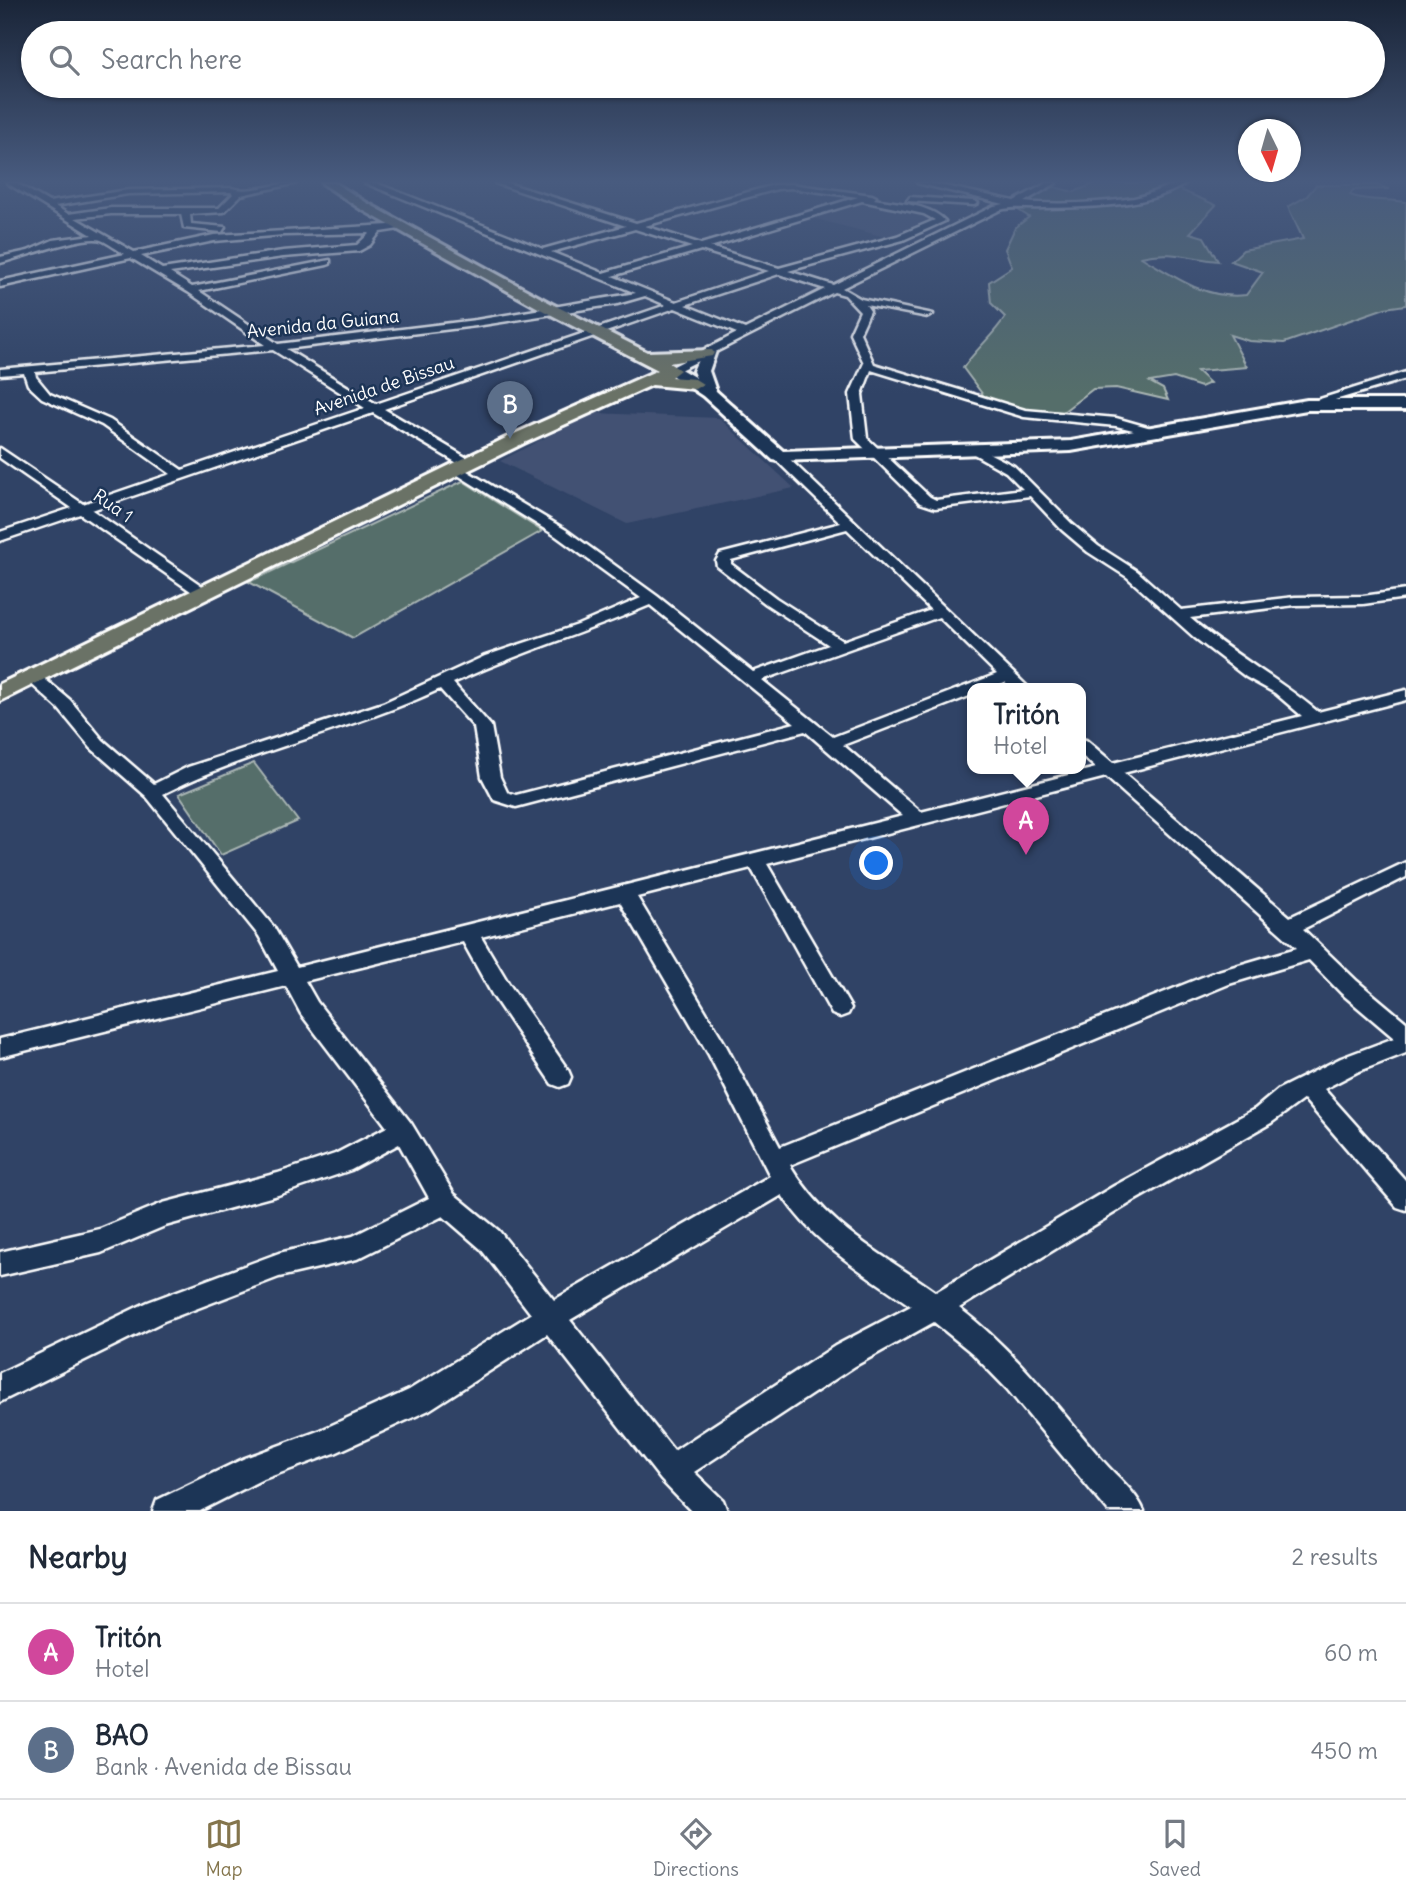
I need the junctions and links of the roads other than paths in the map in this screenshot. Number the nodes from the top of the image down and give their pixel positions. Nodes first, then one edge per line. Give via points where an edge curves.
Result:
1 (29, 254) edge
2 (131, 254) edge
3 (145, 254) edge
4 (289, 254) edge
5 (453, 254) edge
6 (546, 254) edge
7 (680, 254) edge
8 (723, 254) edge
9 (844, 254) edge
10 (906, 254) edge
11 (135, 256) junction
12 (0, 260) edge
13 (327, 262) dead end
14 (781, 271) junction
15 (160, 272) junction
16 (603, 276) junction
17 (0, 284) edge
18 (837, 288) junction
19 (191, 290) junction
20 (647, 293) junction
21 (858, 300) junction
22 (676, 305) junction
23 (555, 310) junction
24 (929, 314) dead end
25 (596, 332) junction
26 (746, 333) junction
27 (276, 347) junction
28 (708, 352) junction
29 (637, 355) junction
30 (869, 366) junction
31 (30, 369) junction
32 (672, 370) junction
33 (0, 372) edge
34 (1406, 375) edge
35 (644, 382) junction
36 (702, 388) junction
37 (1307, 405) junction
38 (1406, 405) edge
39 (376, 408) junction
40 (1159, 432) junction
41 (1020, 447) junction
42 (971, 449) junction
43 (0, 452) edge
44 (873, 452) junction
45 (779, 456) junction
46 (462, 467) junction
47 (1010, 469) junction
48 (180, 475) junction
49 (1033, 492) junction
50 (83, 509) junction
51 (851, 524) junction
52 (0, 537) edge
53 (204, 593) junction
54 (1406, 594) edge
55 (652, 599) junction
56 (942, 611) junction
57 (1175, 615) junction
58 (841, 646) junction
59 (1008, 675) junction
60 (34, 678) junction
61 (749, 679) junction
62 (442, 681) junction
63 (987, 683) edge
64 (1016, 683) edge
65 (967, 691) edge
66 (0, 694) edge
67 (1406, 695) edge
68 (1315, 718) junction
69 (806, 724) junction
70 (831, 744) junction
71 (1086, 750) edge
72 (1107, 770) junction
73 (152, 792) junction
74 (917, 818) junction
75 (755, 859) junction
76 (1406, 869) edge
77 (624, 892) junction
78 (1288, 928) junction
79 (468, 933) junction
80 (1314, 951) junction
81 (290, 975) junction
82 (840, 1008) dead end
83 (1406, 1035) edge
84 (1406, 1043) edge
85 (0, 1048) edge
86 (560, 1077) dead end
87 (1307, 1086) junction
88 (403, 1130) junction
89 (780, 1170) junction
90 (1406, 1199) edge
91 (445, 1202) junction
92 (0, 1264) edge
93 (934, 1308) junction
94 (552, 1316) junction
95 (0, 1388) edge
96 (671, 1470) junction
97 (168, 1511) edge
98 (712, 1511) edge
99 (1129, 1511) edge

1 - 12 street
2 - 11 street
3 - 11 street
4 - 15 street
5 - 23 main road
6 - 16 street
7 - 16 street
8 - 14 street
9 - 14 street, Avenida de Bissau
10 - 18 street
11 - 15 street
11 - 17 street
13 - 19 street
14 - 18 street
14 - 22 street, Avenida de Bissau
15 - 19 street
16 - 20 street
18 - 21 street
18 - 26 street
19 - 27 street
20 - 22 street
20 - 23 street, Avenida da Guiana
21 - 24 street
21 - 30 street via 864,311 855,327 856,340
22 - 25 street, Avenida de Bissau
22 - 26 street
23 - 25 main road
23 - 27 street, Avenida da Guiana
25 - 29 main road
25 - 39 street, Avenida de Bissau
26 - 28 street
27 - 31 street, Avenida da Guiana
27 - 39 street
28 - 29 main road via 670,358
28 - 32 street
28 - 36 street via 701,371
29 - 32 main road
29 - 35 main road
30 - 40 street via 1024,413 1116,422
30 - 44 street via 859,384 856,405 861,439
31 - 33 street, Avenida da Guiana
31 - 48 street via 29,377 43,393 96,416
32 - 35 main road
32 - 36 street
34 - 37 street
35 - 36 main road
35 - 46 main road
36 - 45 street
37 - 38 street
37 - 40 street
39 - 46 street
39 - 48 street, Avenida de Bissau
40 - 41 street via 1071,446
41 - 42 street
41 - 47 street
42 - 44 street
42 - 47 street
43 - 50 street, Rua 1
44 - 45 street
44 - 49 street via 935,504
45 - 51 street
46 - 53 main road
46 - 55 street
47 - 49 street
48 - 50 street, Avenida de Bissau
49 - 57 street via 1068,527 1132,574
50 - 52 street, Avenida de Bissau
50 - 53 street, Rua 1
51 - 56 street
51 - 58 street via 749,549 723,561 771,601
53 - 60 main road
54 - 57 street
55 - 61 street
55 - 62 street
56 - 58 street
56 - 59 street
57 - 68 street
58 - 61 street
59 - 63 street
59 - 64 street
60 - 66 main road
60 - 73 street via 64,704 97,744
61 - 69 street
62 - 69 street via 482,726 499,796 516,801
62 - 73 street via 389,707 194,771
65 - 70 street
67 - 68 street
68 - 72 street
69 - 70 street
70 - 74 street
71 - 72 street
72 - 74 street
72 - 78 street
73 - 81 street via 266,931
74 - 75 street
75 - 77 street
75 - 82 street
76 - 78 street
77 - 79 street
77 - 89 street via 708,1032
78 - 80 street
79 - 81 street
79 - 86 street
80 - 83 street
80 - 89 street via 1223,978
81 - 85 street
81 - 88 street via 309,1008
84 - 87 street
87 - 90 street
87 - 93 street
88 - 91 street
88 - 92 street via 377,1146 278,1184 163,1215 101,1241
89 - 93 street via 813,1220
89 - 94 street
91 - 94 street via 490,1240
91 - 95 street via 357,1247 279,1265 157,1311
93 - 96 street via 845,1356
93 - 99 street via 1000,1361
94 - 96 street
94 - 97 street via 383,1419 255,1468
96 - 98 street

